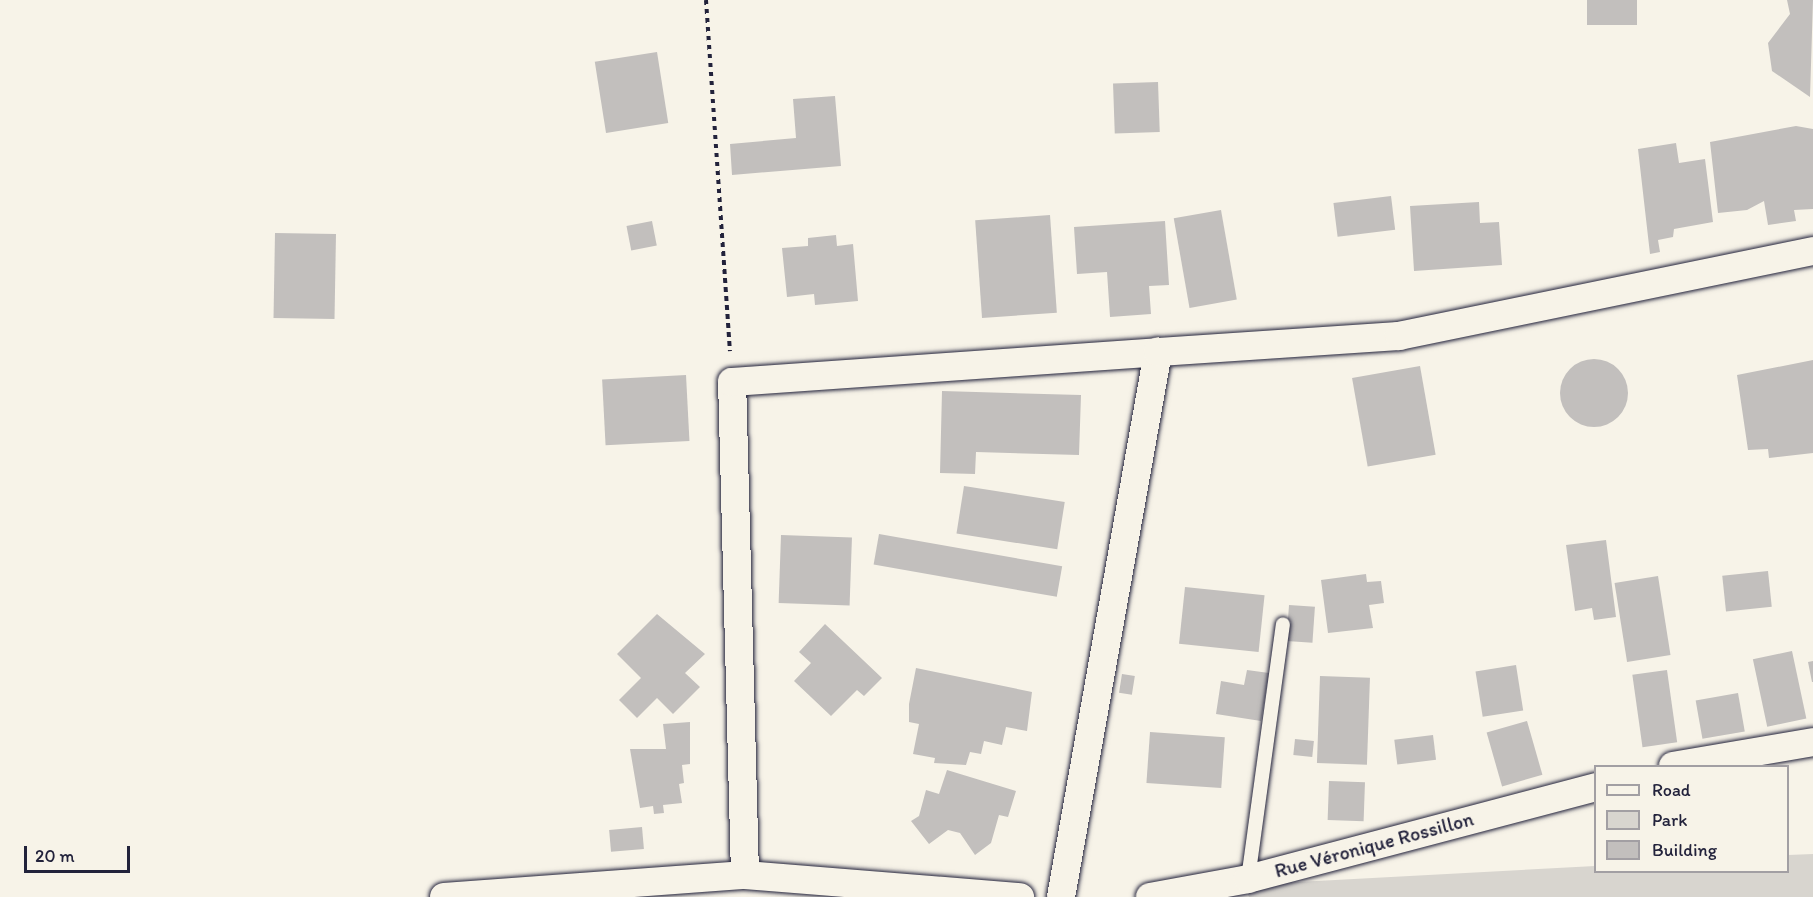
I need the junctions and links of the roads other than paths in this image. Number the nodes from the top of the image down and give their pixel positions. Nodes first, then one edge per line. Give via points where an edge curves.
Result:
1 (1813, 251) edge
2 (1158, 352) junction
3 (1283, 624) dead end
4 (1813, 742) edge
5 (1679, 765) edge
6 (1594, 788) edge
7 (745, 875) junction
8 (1248, 879) junction
9 (444, 897) edge
10 (1020, 897) edge
11 (1061, 897) edge
12 (1150, 897) edge

1 - 2 street via 1399,336
2 - 7 street via 732,382
2 - 11 street
3 - 8 lane
4 - 5 street
6 - 8 street, Rue Véronique Rossillon
7 - 9 street
7 - 10 street
8 - 12 street, Rue Véronique Rossillon

